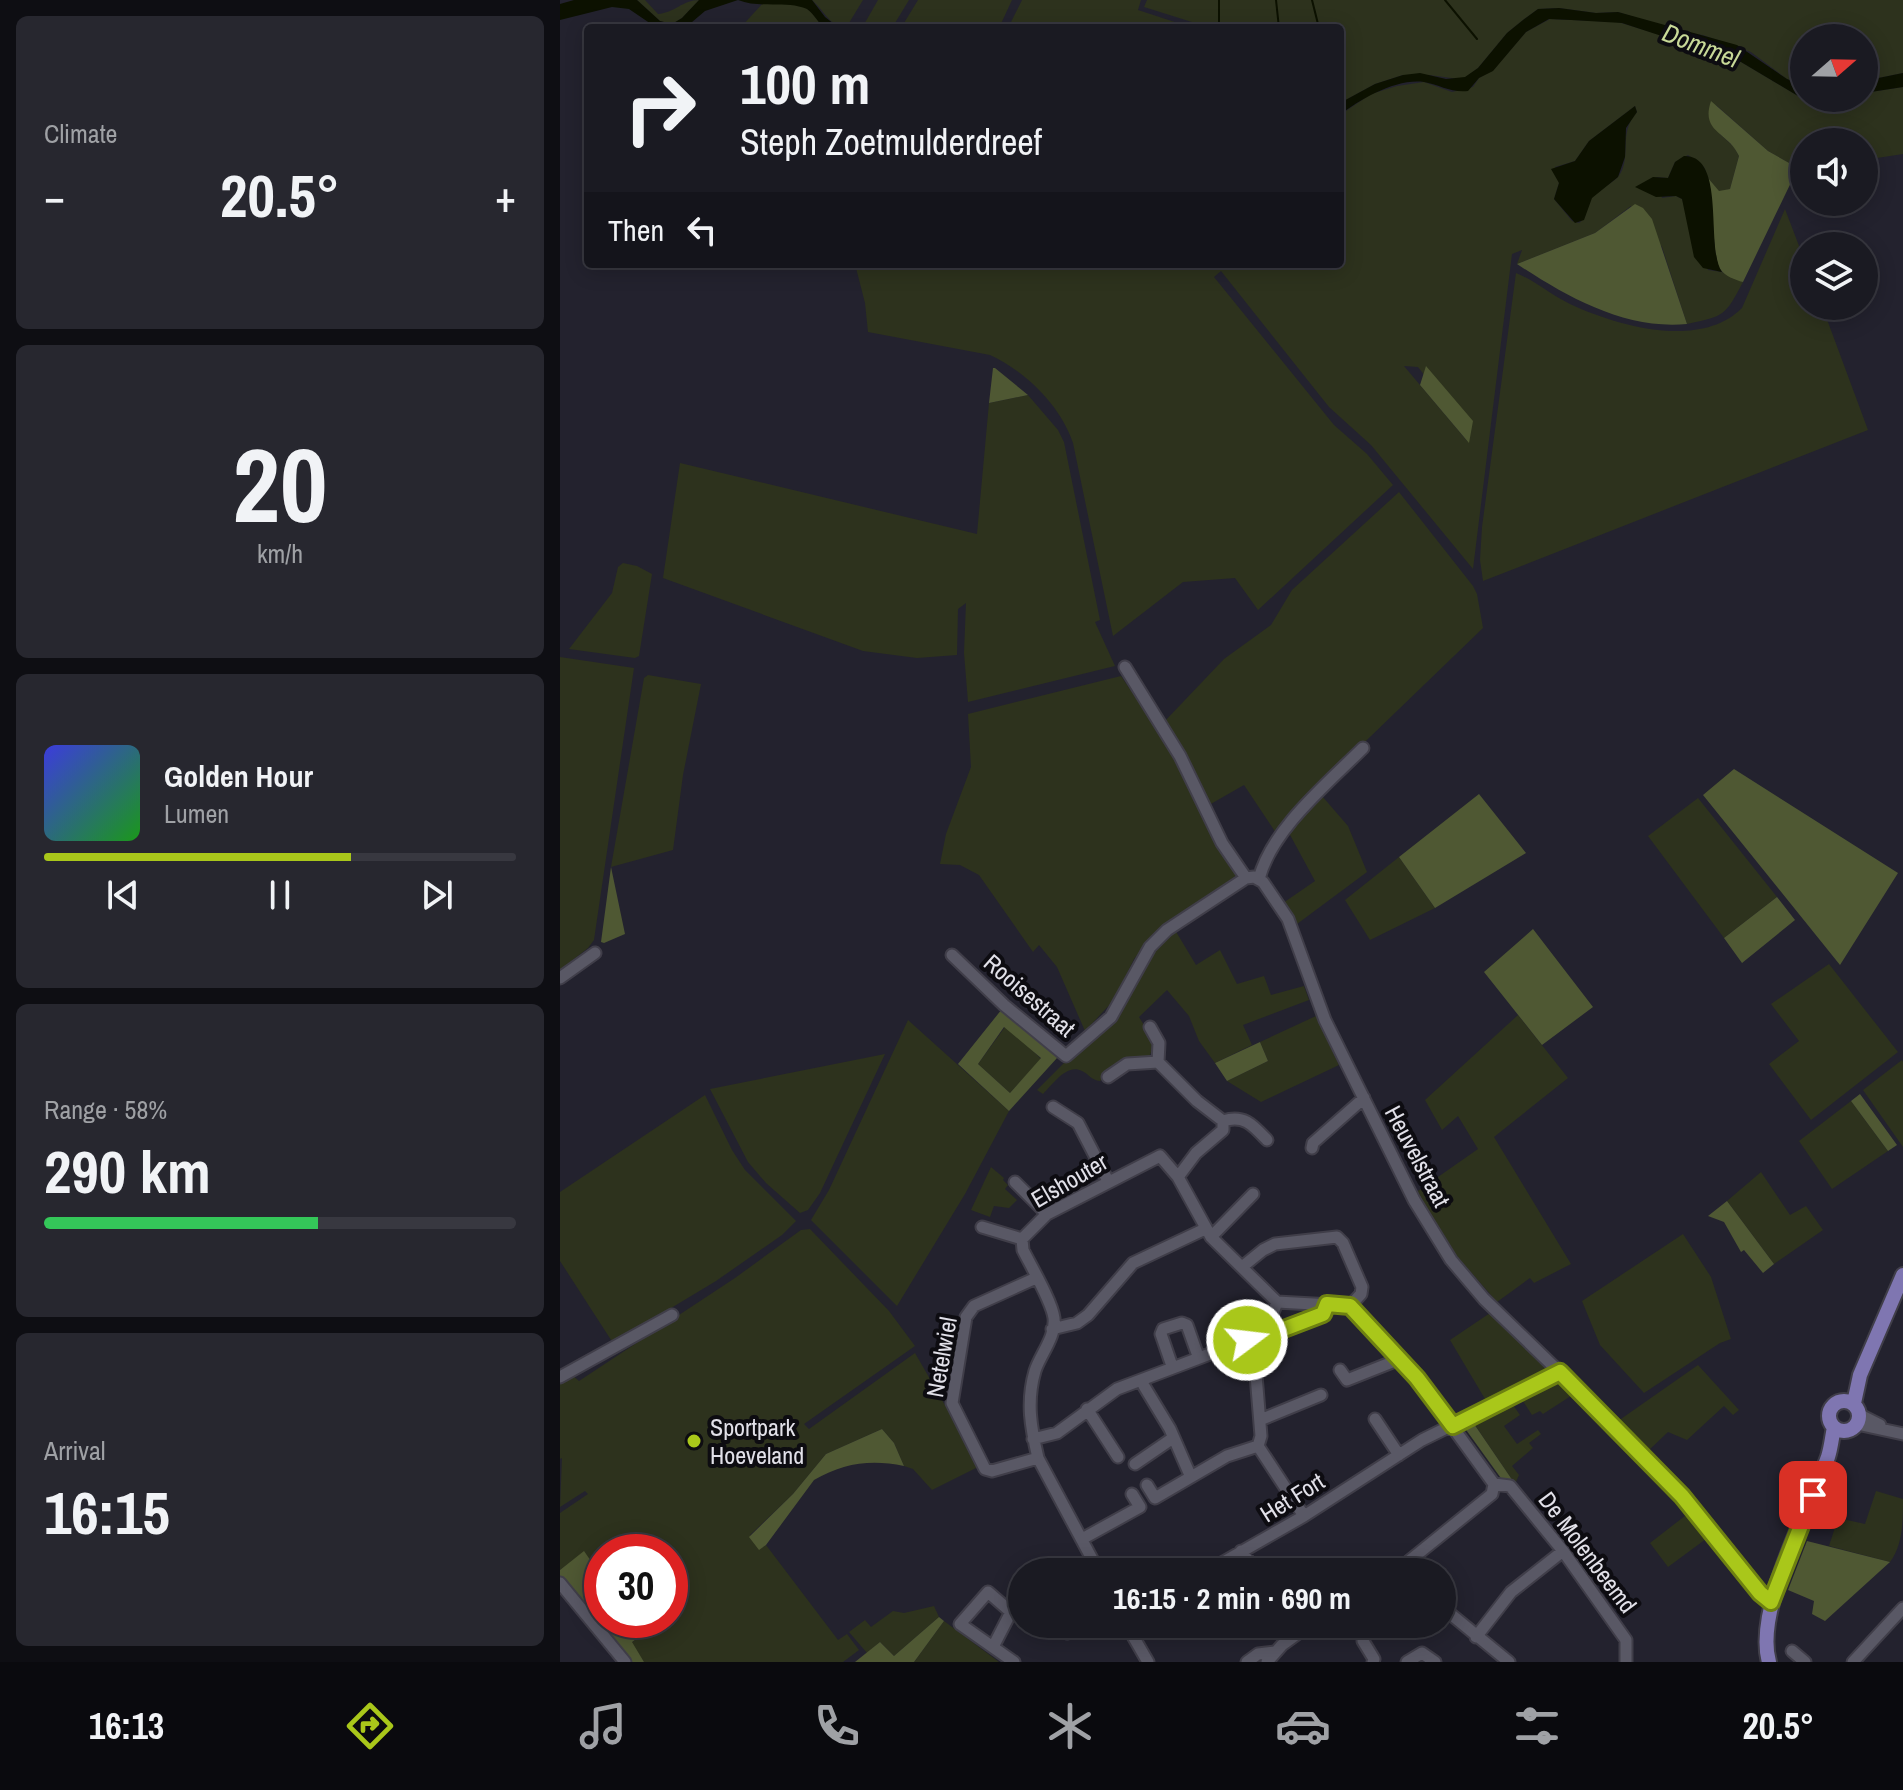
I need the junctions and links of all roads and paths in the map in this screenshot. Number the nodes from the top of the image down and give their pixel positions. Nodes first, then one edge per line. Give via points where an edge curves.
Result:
1 (1125, 667) dead end
2 (1363, 748) dead end
3 (1252, 878) junction
4 (595, 953) dead end
5 (952, 955) dead end
6 (560, 978) edge
7 (1150, 1027) dead end
8 (1158, 1062) junction
9 (1108, 1077) dead end
10 (1364, 1098) junction
11 (1053, 1107) dead end
12 (1223, 1121) junction
13 (1267, 1140) dead end
14 (1312, 1148) dead end
15 (1178, 1177) junction
16 (1108, 1181) junction
17 (1015, 1182) dead end
18 (1253, 1194) dead end
19 (1047, 1214) junction
20 (982, 1227) dead end
21 (1208, 1233) junction
22 (1022, 1239) junction
23 (1242, 1267) junction
24 (1903, 1275) edge
25 (1036, 1278) junction
26 (1277, 1302) junction
27 (1327, 1304) junction
28 (1350, 1306) junction
29 (672, 1315) dead end
30 (1052, 1329) junction
31 (1267, 1329) junction
32 (1247, 1340) junction
33 (1198, 1356) junction
34 (1400, 1359) junction
35 (1172, 1366) junction
36 (1340, 1370) dead end
37 (1560, 1372) junction
38 (560, 1377) edge
39 (1144, 1386) dead end
40 (1321, 1395) dead end
41 (1087, 1409) junction
42 (1849, 1417) junction
43 (1375, 1419) dead end
44 (1260, 1420) junction
45 (1453, 1426) junction
46 (1903, 1434) edge
47 (1173, 1438) junction
48 (1033, 1439) junction
49 (1258, 1446) junction
50 (1399, 1455) junction
51 (1118, 1457) dead end
52 (1038, 1458) junction
53 (1135, 1464) dead end
54 (1190, 1475) junction
55 (1494, 1484) junction
56 (1147, 1485) dead end
57 (1132, 1494) dead end
58 (1304, 1516) junction
59 (1082, 1539) junction
60 (1241, 1551) junction
61 (1563, 1551) junction
62 (1092, 1558) edge
63 (1229, 1558) edge
64 (1246, 1558) edge
65 (1413, 1558) edge
66 (560, 1583) edge
67 (1771, 1602) junction
68 (1903, 1608) edge
69 (1456, 1619) edge
70 (1476, 1637) junction
71 (1134, 1638) edge
72 (1289, 1638) edge
73 (1363, 1641) dead end
74 (993, 1647) junction
75 (1792, 1651) dead end
76 (1271, 1657) edge
77 (621, 1658) edge
78 (1766, 1658) edge
79 (606, 1662) edge
80 (1014, 1662) edge
81 (1148, 1662) edge
82 (1247, 1662) edge
83 (1373, 1662) edge
84 (1407, 1662) edge
85 (1435, 1662) edge
86 (1509, 1662) edge
87 (1626, 1662) edge
88 (1805, 1662) edge
89 (1853, 1662) edge

1 - 3 street, Heuvelstraat via 1180,756 1222,843
2 - 3 street via 1286,830
3 - 5 street, Rooisestraat via 1167,930 1150,947 1111,1017 1066,1056
3 - 10 street, Heuvelstraat via 1276,898 1288,919 1325,1020
4 - 6 street
7 - 8 street via 1159,1043
8 - 9 street via 1127,1064
8 - 12 street
10 - 14 street
10 - 37 street, Heuvelstraat via 1414,1200 1451,1260
11 - 16 street via 1078,1123
12 - 13 street via 1244,1119
12 - 15 street via 1223,1130
15 - 16 street, Elshouter via 1160,1156
15 - 21 street
16 - 19 street, Elshouter
17 - 19 street
18 - 21 street
19 - 22 street, Elshouter
20 - 22 street
21 - 23 street
21 - 30 street via 1133,1263 1088,1315
22 - 25 street, Elshouter
23 - 26 street
23 - 28 street via 1275,1244 1337,1237 1362,1287
24 - 42 main road via 1860,1375
25 - 30 street, Elshouter via 1054,1317
25 - 52 street, Netelwiel via 974,1306 966,1317 952,1403 989,1471
26 - 27 street
26 - 31 street
27 - 28 street
27 - 31 street via 1323,1314 1309,1320 1276,1332
28 - 34 street
29 - 38 street
30 - 48 street via 1030,1394
31 - 32 street
32 - 33 street
32 - 44 street
33 - 35 street
33 - 35 street via 1187,1325 1163,1329
34 - 36 street via 1347,1380
34 - 45 street
35 - 41 street via 1117,1389
37 - 45 street, Het Fort
37 - 67 street, Heuvelstraat via 1682,1496
39 - 47 street
40 - 44 street
41 - 48 street via 1057,1433
41 - 51 street
42 - 46 street
42 - 67 main road
43 - 50 street
44 - 49 street
45 - 50 street, Het Fort
45 - 55 street
47 - 53 street
47 - 54 street
48 - 52 street
49 - 54 street
49 - 58 street
50 - 58 street, Het Fort
52 - 59 street
54 - 56 street via 1155,1498
55 - 61 street, De Molenbeemd via 1510,1486
55 - 65 street via 1492,1494
57 - 59 street via 1140,1507
58 - 60 street, Het Fort
59 - 62 street
60 - 63 street, Het Fort
60 - 64 street
61 - 70 street via 1511,1592
61 - 87 street, De Molenbeemd via 1626,1640
66 - 77 street
67 - 78 main road
68 - 89 street
69 - 70 street
70 - 86 street
71 - 81 street
72 - 76 street
73 - 83 street
74 - 74 street via 1011,1612 988,1592 960,1624
74 - 80 street
75 - 88 street
76 - 82 street via 1258,1654
77 - 79 street
84 - 85 street via 1422,1653

